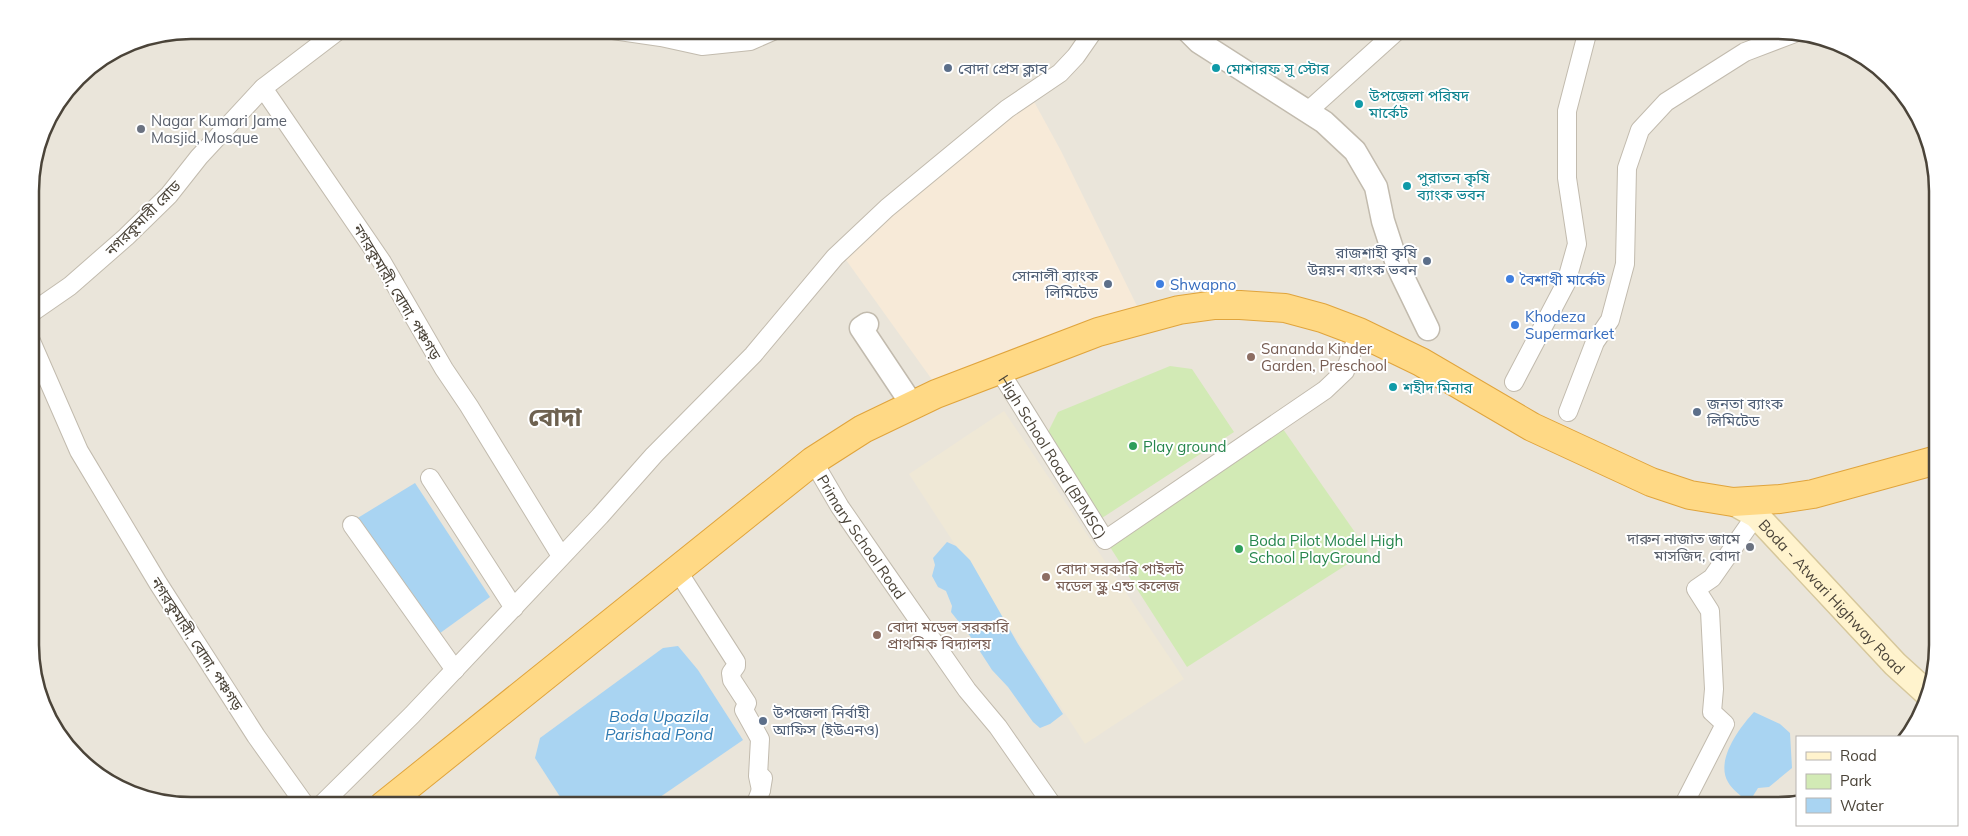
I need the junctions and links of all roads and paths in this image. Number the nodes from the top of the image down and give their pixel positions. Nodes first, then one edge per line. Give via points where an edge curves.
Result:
1 (327, 39) edge
2 (670, 39) edge
3 (755, 39) edge
4 (1088, 39) edge
5 (1197, 39) edge
6 (1388, 39) edge
7 (1586, 39) edge
8 (1779, 39) edge
9 (263, 88) junction
10 (1308, 110) junction
11 (39, 307) edge
12 (867, 324) dead end
13 (1428, 329) dead end
14 (1359, 332) junction
15 (39, 359) edge
16 (999, 370) junction
17 (1514, 382) dead end
18 (910, 403) dead end
19 (1568, 412) dead end
20 (813, 461) junction
21 (1929, 462) edge
22 (430, 478) dead end
23 (1745, 509) junction
24 (352, 525) dead end
25 (561, 556) junction
26 (677, 570) junction
27 (514, 608) junction
28 (455, 670) junction
29 (1923, 689) edge
30 (771, 754) dead end
31 (300, 797) edge
32 (329, 797) edge
33 (394, 797) edge
34 (758, 797) edge
35 (758, 797) edge
36 (1047, 797) edge
37 (1688, 797) edge

1 - 9 street
2 - 3 street via 702,46
4 - 25 street via 1060,73 1007,109 887,208 835,257 752,355 660,448
5 - 10 street
6 - 10 street
7 - 17 street via 1567,111 1567,178 1577,244 1566,282
8 - 19 street via 1745,52 1666,102 1640,130 1627,168 1625,264 1610,320 1595,342
9 - 11 street, নগরকুমারী রোড via 199,156 163,201 70,286
9 - 25 street, নগরকুমারী, বোদা, পঞ্চগড় via 382,262 444,369
10 - 13 street via 1356,151 1376,186 1398,267
12 - 18 street via 861,328
14 - 16 highway via 1285,308 1215,305 1180,310 1098,332
14 - 16 street, High School Road (BPMSC) via 1345,371 1325,390 1105,540
14 - 23 highway via 1421,362 1532,427 1651,482
15 - 31 street, নগরকুমারী, বোদা, পঞ্চগড় via 79,451 158,583 256,736
16 - 20 highway via 928,398 863,429
20 - 26 highway
20 - 36 street, Primary School Road via 880,565
21 - 23 highway
22 - 27 street
23 - 29 main road, Boda - Atwari Highway Road
23 - 37 street via 1712,578 1696,589 1710,611 1712,712 1726,724
24 - 28 street
25 - 27 street
26 - 33 highway
26 - 34 street via 736,662 732,680 747,703 746,716 760,739
27 - 28 street
28 - 32 street
30 - 35 street

